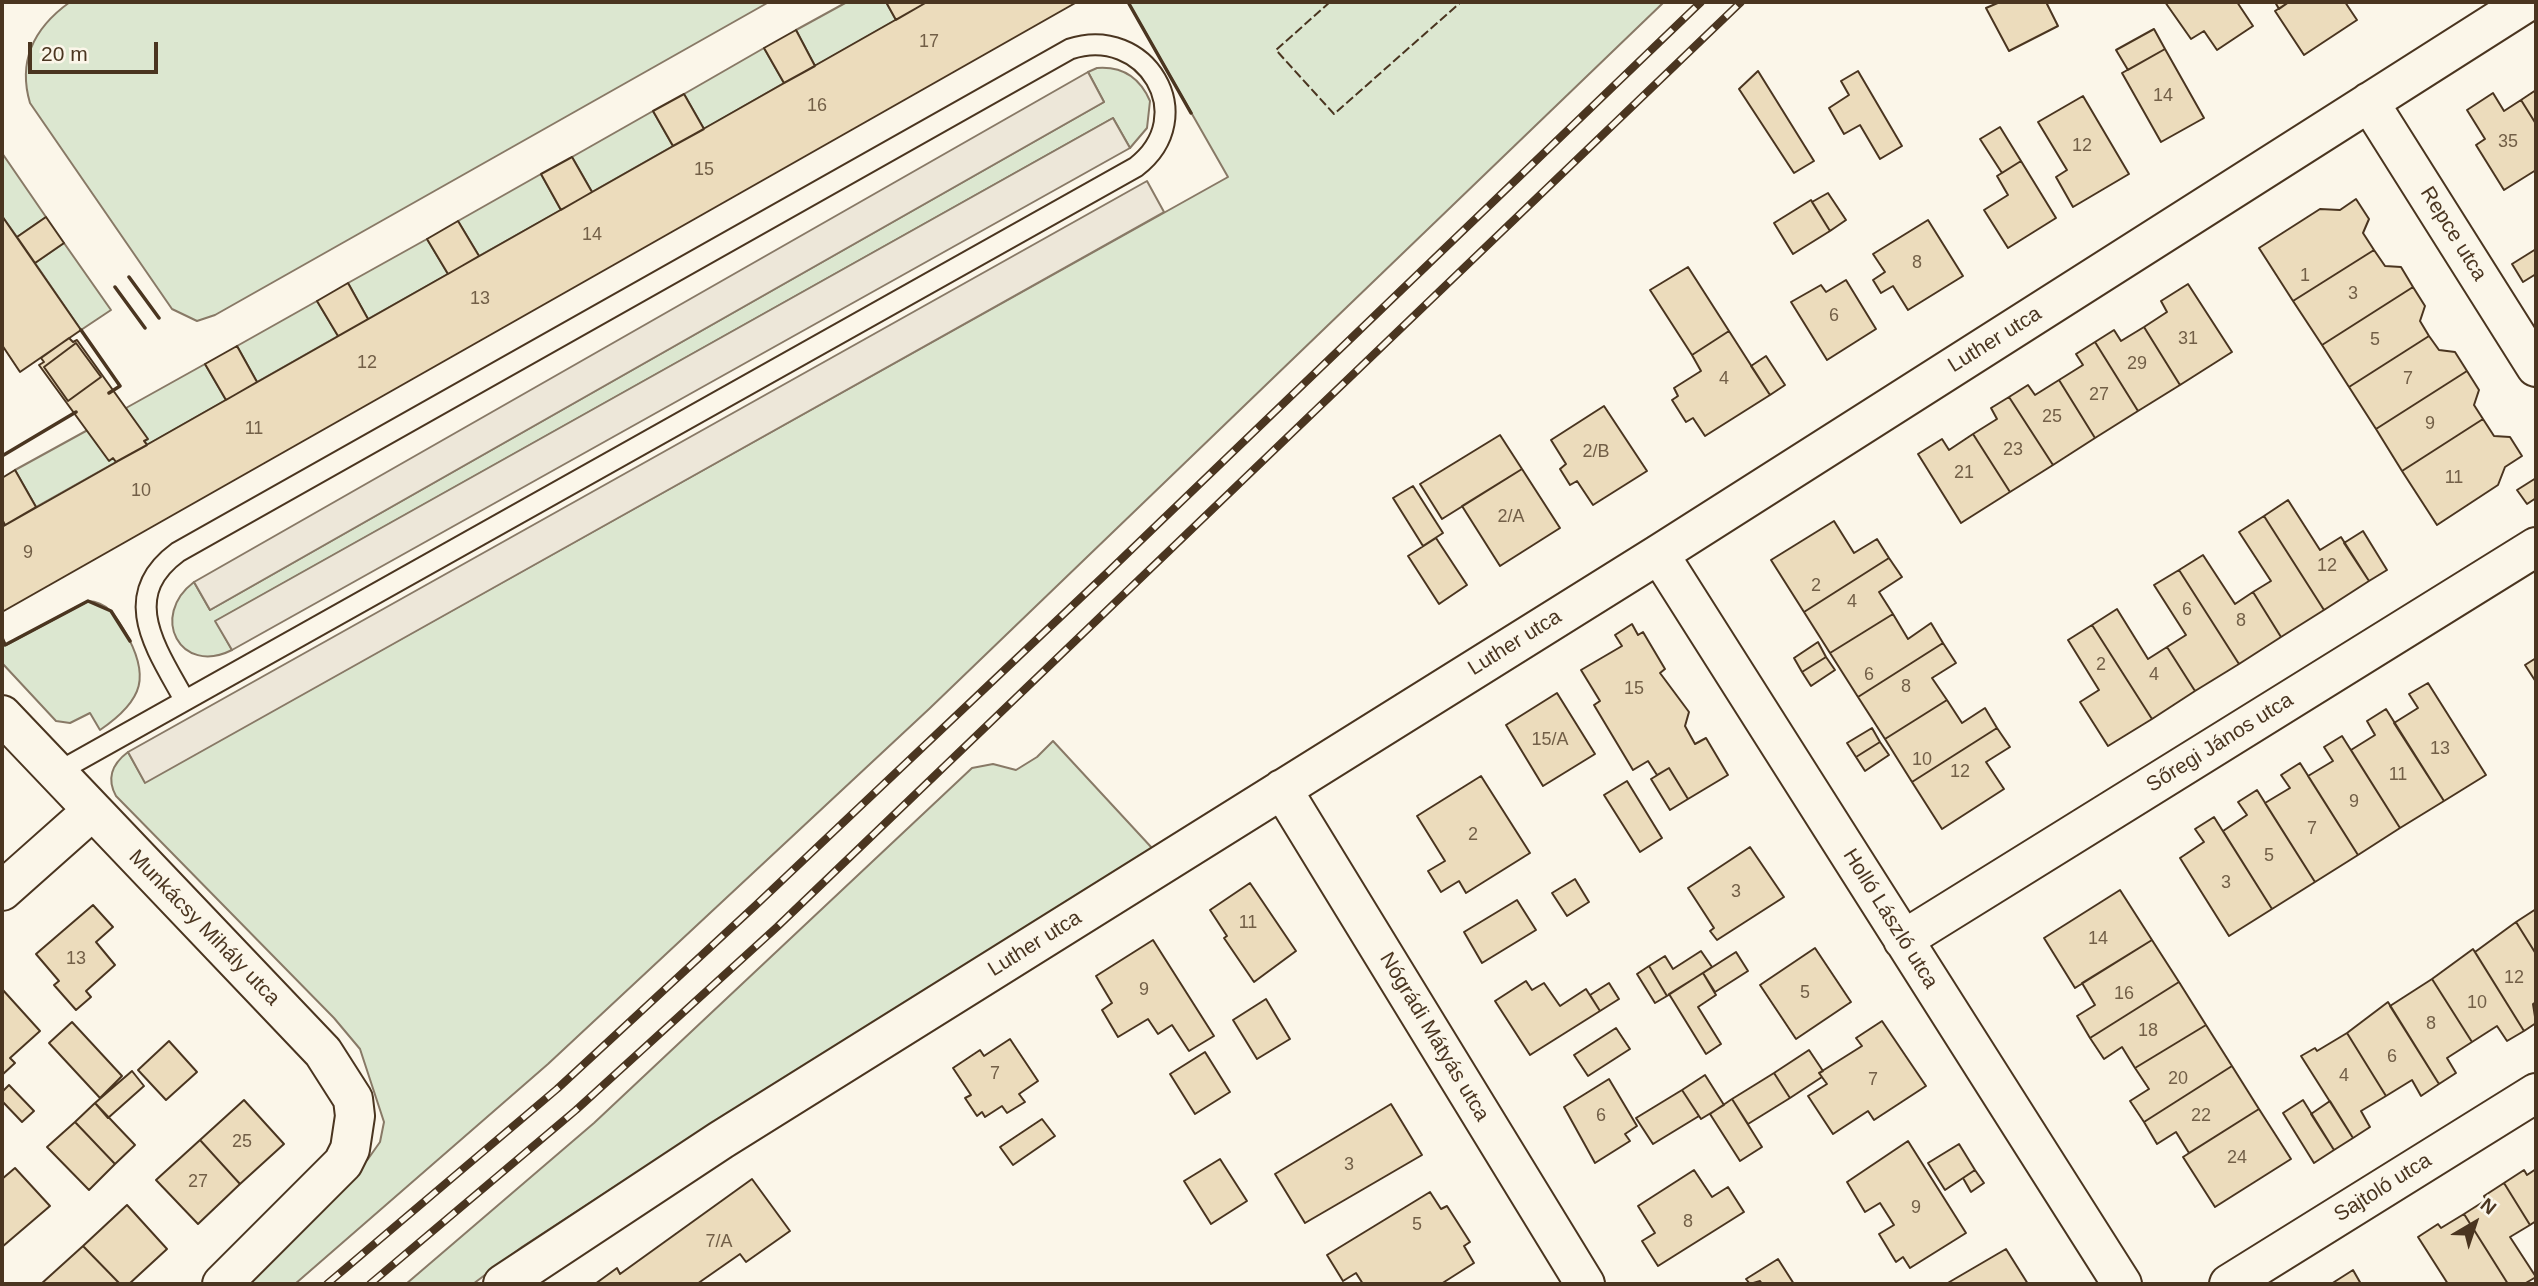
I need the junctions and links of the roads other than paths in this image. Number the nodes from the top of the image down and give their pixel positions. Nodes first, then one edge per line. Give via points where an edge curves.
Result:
1 (2527, 2) edge
2 (2369, 102) junction
3 (2536, 367) edge
4 (2536, 547) edge
5 (1659, 554) junction
6 (184, 699) junction
7 (2, 715) edge
8 (56, 773) junction
9 (1283, 789) junction
10 (92, 811) junction
11 (2, 891) edge
12 (1903, 940) junction
13 (2536, 1093) edge
14 (222, 1284) edge
15 (503, 1284) edge
16 (1585, 1284) edge
17 (2122, 1284) edge
18 (2229, 1284) edge

1 - 2 street, Luther utca
2 - 3 street, Repce utca
2 - 5 street, Luther utca
4 - 12 street, Sőregi János utca
5 - 9 street, Luther utca
5 - 12 street, Holló László utca
6 - 6 lane via 1136,167 1154,151 1167,119 1151,74 1131,54 1110,44 1096,42 1070,49 178,552 159,566 145,605 148,629
6 - 8 lane
7 - 8 street, Munkácsy Mihály utca
8 - 10 street, Munkácsy Mihály utca
9 - 15 street, Luther utca via 722,1140
9 - 16 street, Nógrádi Mátyás utca
10 - 11 street
10 - 14 street, Munkácsy Mihály utca via 335,1067 353,1099 350,1149 343,1163
12 - 17 street, Holló László utca
13 - 18 street, Sajtoló utca

